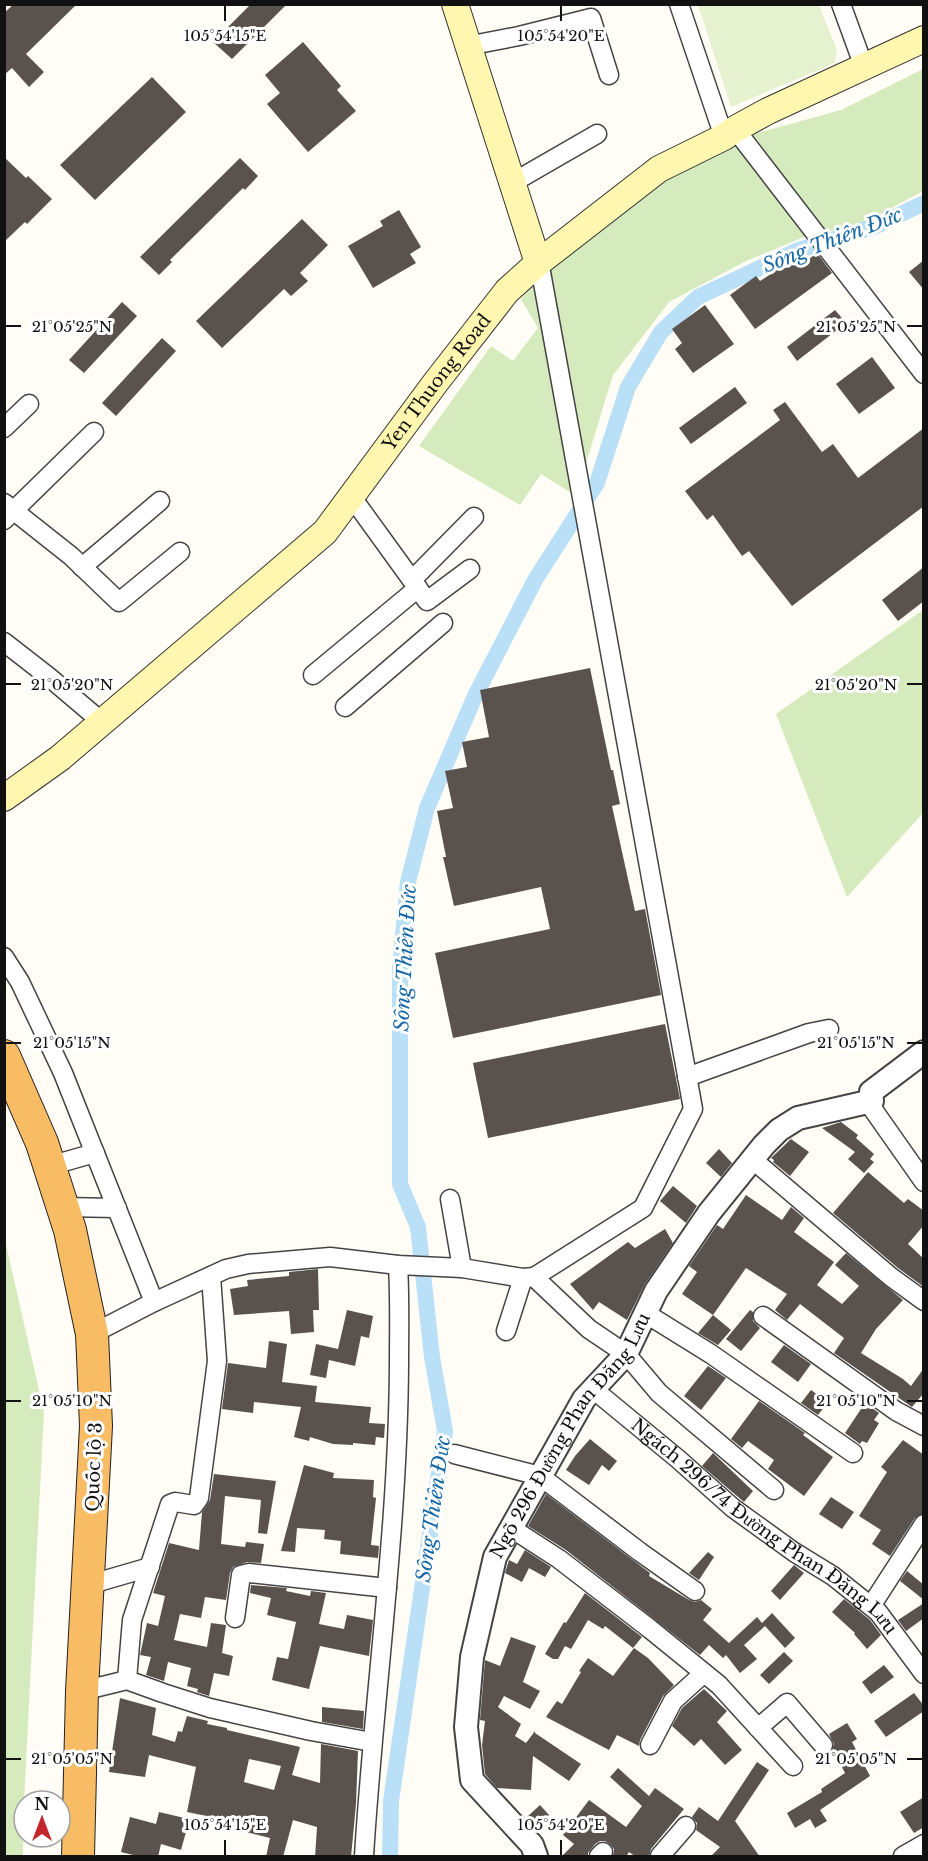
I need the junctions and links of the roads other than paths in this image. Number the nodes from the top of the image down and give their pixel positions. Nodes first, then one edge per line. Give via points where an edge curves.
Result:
1 (455, 4) edge
2 (680, 4) edge
3 (841, 4) edge
4 (924, 39) edge
5 (467, 46) junction
6 (864, 67) junction
7 (609, 75) dead end
8 (730, 133) junction
9 (597, 134) dead end
10 (512, 183) junction
11 (537, 263) junction
12 (924, 374) edge
13 (28, 404) dead end
14 (4, 428) edge
15 (94, 432) dead end
16 (351, 496) junction
17 (160, 501) dead end
18 (8, 511) edge
19 (474, 517) dead end
20 (180, 552) dead end
21 (82, 567) junction
22 (470, 569) dead end
23 (419, 590) junction
24 (4, 642) edge
25 (313, 675) dead end
26 (345, 707) dead end
27 (102, 722) junction
28 (4, 798) edge
29 (4, 957) edge
30 (829, 1029) dead end
31 (924, 1052) edge
32 (4, 1056) edge
33 (687, 1077) junction
34 (872, 1101) junction
35 (95, 1153) junction
36 (752, 1159) junction
37 (49, 1166) junction
38 (924, 1182) edge
39 (450, 1199) dead end
40 (63, 1207) junction
41 (117, 1208) junction
42 (399, 1265) junction
43 (459, 1268) junction
44 (211, 1276) junction
45 (529, 1277) junction
46 (924, 1301) edge
47 (154, 1302) junction
48 (645, 1313) junction
49 (763, 1316) dead end
50 (506, 1331) dead end
51 (92, 1334) junction
52 (626, 1354) junction
53 (593, 1389) junction
54 (924, 1426) edge
55 (853, 1453) dead end
56 (454, 1454) dead end
57 (540, 1476) junction
58 (774, 1490) dead end
59 (924, 1524) edge
60 (511, 1528) junction
61 (150, 1567) junction
62 (88, 1585) junction
63 (387, 1587) junction
64 (695, 1591) dead end
65 (871, 1606) junction
66 (236, 1618) dead end
67 (704, 1673) junction
68 (924, 1674) edge
69 (127, 1680) junction
70 (82, 1691) junction
71 (758, 1728) junction
72 (372, 1742) junction
73 (650, 1744) dead end
74 (823, 1745) dead end
75 (793, 1767) dead end
76 (686, 1826) dead end
77 (924, 1844) edge
78 (78, 1857) edge
79 (364, 1857) edge
80 (536, 1857) edge
81 (660, 1857) edge
82 (903, 1857) edge

1 - 5 main road
2 - 8 street
3 - 6 street
4 - 6 main road, Yen Thuong Road
5 - 7 street via 591,18
5 - 10 main road
6 - 8 main road, Yen Thuong Road
8 - 11 main road, Yen Thuong Road via 660,169
8 - 12 street via 809,225
9 - 10 street
10 - 11 main road
11 - 16 main road, Yen Thuong Road via 507,291
11 - 33 street
13 - 14 street
15 - 18 street
16 - 23 street
16 - 27 main road, Yen Thuong Road via 325,532
17 - 21 street
18 - 21 street
19 - 23 street
20 - 21 street via 119,602
22 - 23 street
23 - 25 street
23 - 26 street via 446,626
24 - 27 street
27 - 28 main road, Yen Thuong Road
29 - 35 street via 63,1073
30 - 33 street
31 - 34 street via 871,1092
32 - 37 highway, Quốc lộ 3
33 - 45 street via 693,1109 643,1208
34 - 36 street, Ngõ 296 Đường Phan Đăng Lưu via 798,1118 779,1130
34 - 38 street via 872,1108
35 - 37 street
35 - 41 street
36 - 46 street
36 - 48 street, Ngõ 296 Đường Phan Đăng Lưu via 709,1213
37 - 40 highway, Quốc lộ 3
39 - 43 street
40 - 41 street
40 - 51 highway, Quốc lộ 3
41 - 47 street
42 - 43 street
42 - 44 street via 330,1257 248,1264
42 - 63 street via 398,1413
43 - 45 street
44 - 47 street
44 - 61 street via 217,1360 199,1498 194,1505 170,1504
45 - 50 street
45 - 52 street via 589,1329
47 - 51 street
48 - 52 street, Ngõ 296 Đường Phan Đăng Lưu
48 - 55 street
49 - 54 street via 896,1411
51 - 62 highway, Quốc lộ 3 via 96,1426
52 - 53 street, Ngõ 296 Đường Phan Đăng Lưu
52 - 58 street via 660,1393
53 - 57 street, Ngõ 296 Đường Phan Đăng Lưu
53 - 65 street, Ngách 296/74 Đường Phan Đăng Lưu via 733,1508
56 - 57 street
57 - 60 street, Ngõ 296 Đường Phan Đăng Lưu
57 - 64 street
59 - 65 street
60 - 67 street via 559,1559
60 - 80 street, Ngõ 296 Đường Phan Đăng Lưu via 495,1557 472,1657 466,1727 472,1780 532,1845
61 - 62 street
61 - 69 street via 132,1620
62 - 70 highway, Quốc lộ 3
63 - 66 street via 249,1573 241,1575
63 - 72 street
65 - 68 street, Ngách 296/74 Đường Phan Đăng Lưu
67 - 71 street
67 - 73 street via 673,1701
69 - 70 street
69 - 72 street via 210,1708
70 - 78 highway, Quốc lộ 3
71 - 74 street via 787,1703
71 - 75 street
72 - 79 street
76 - 81 street
77 - 82 street

